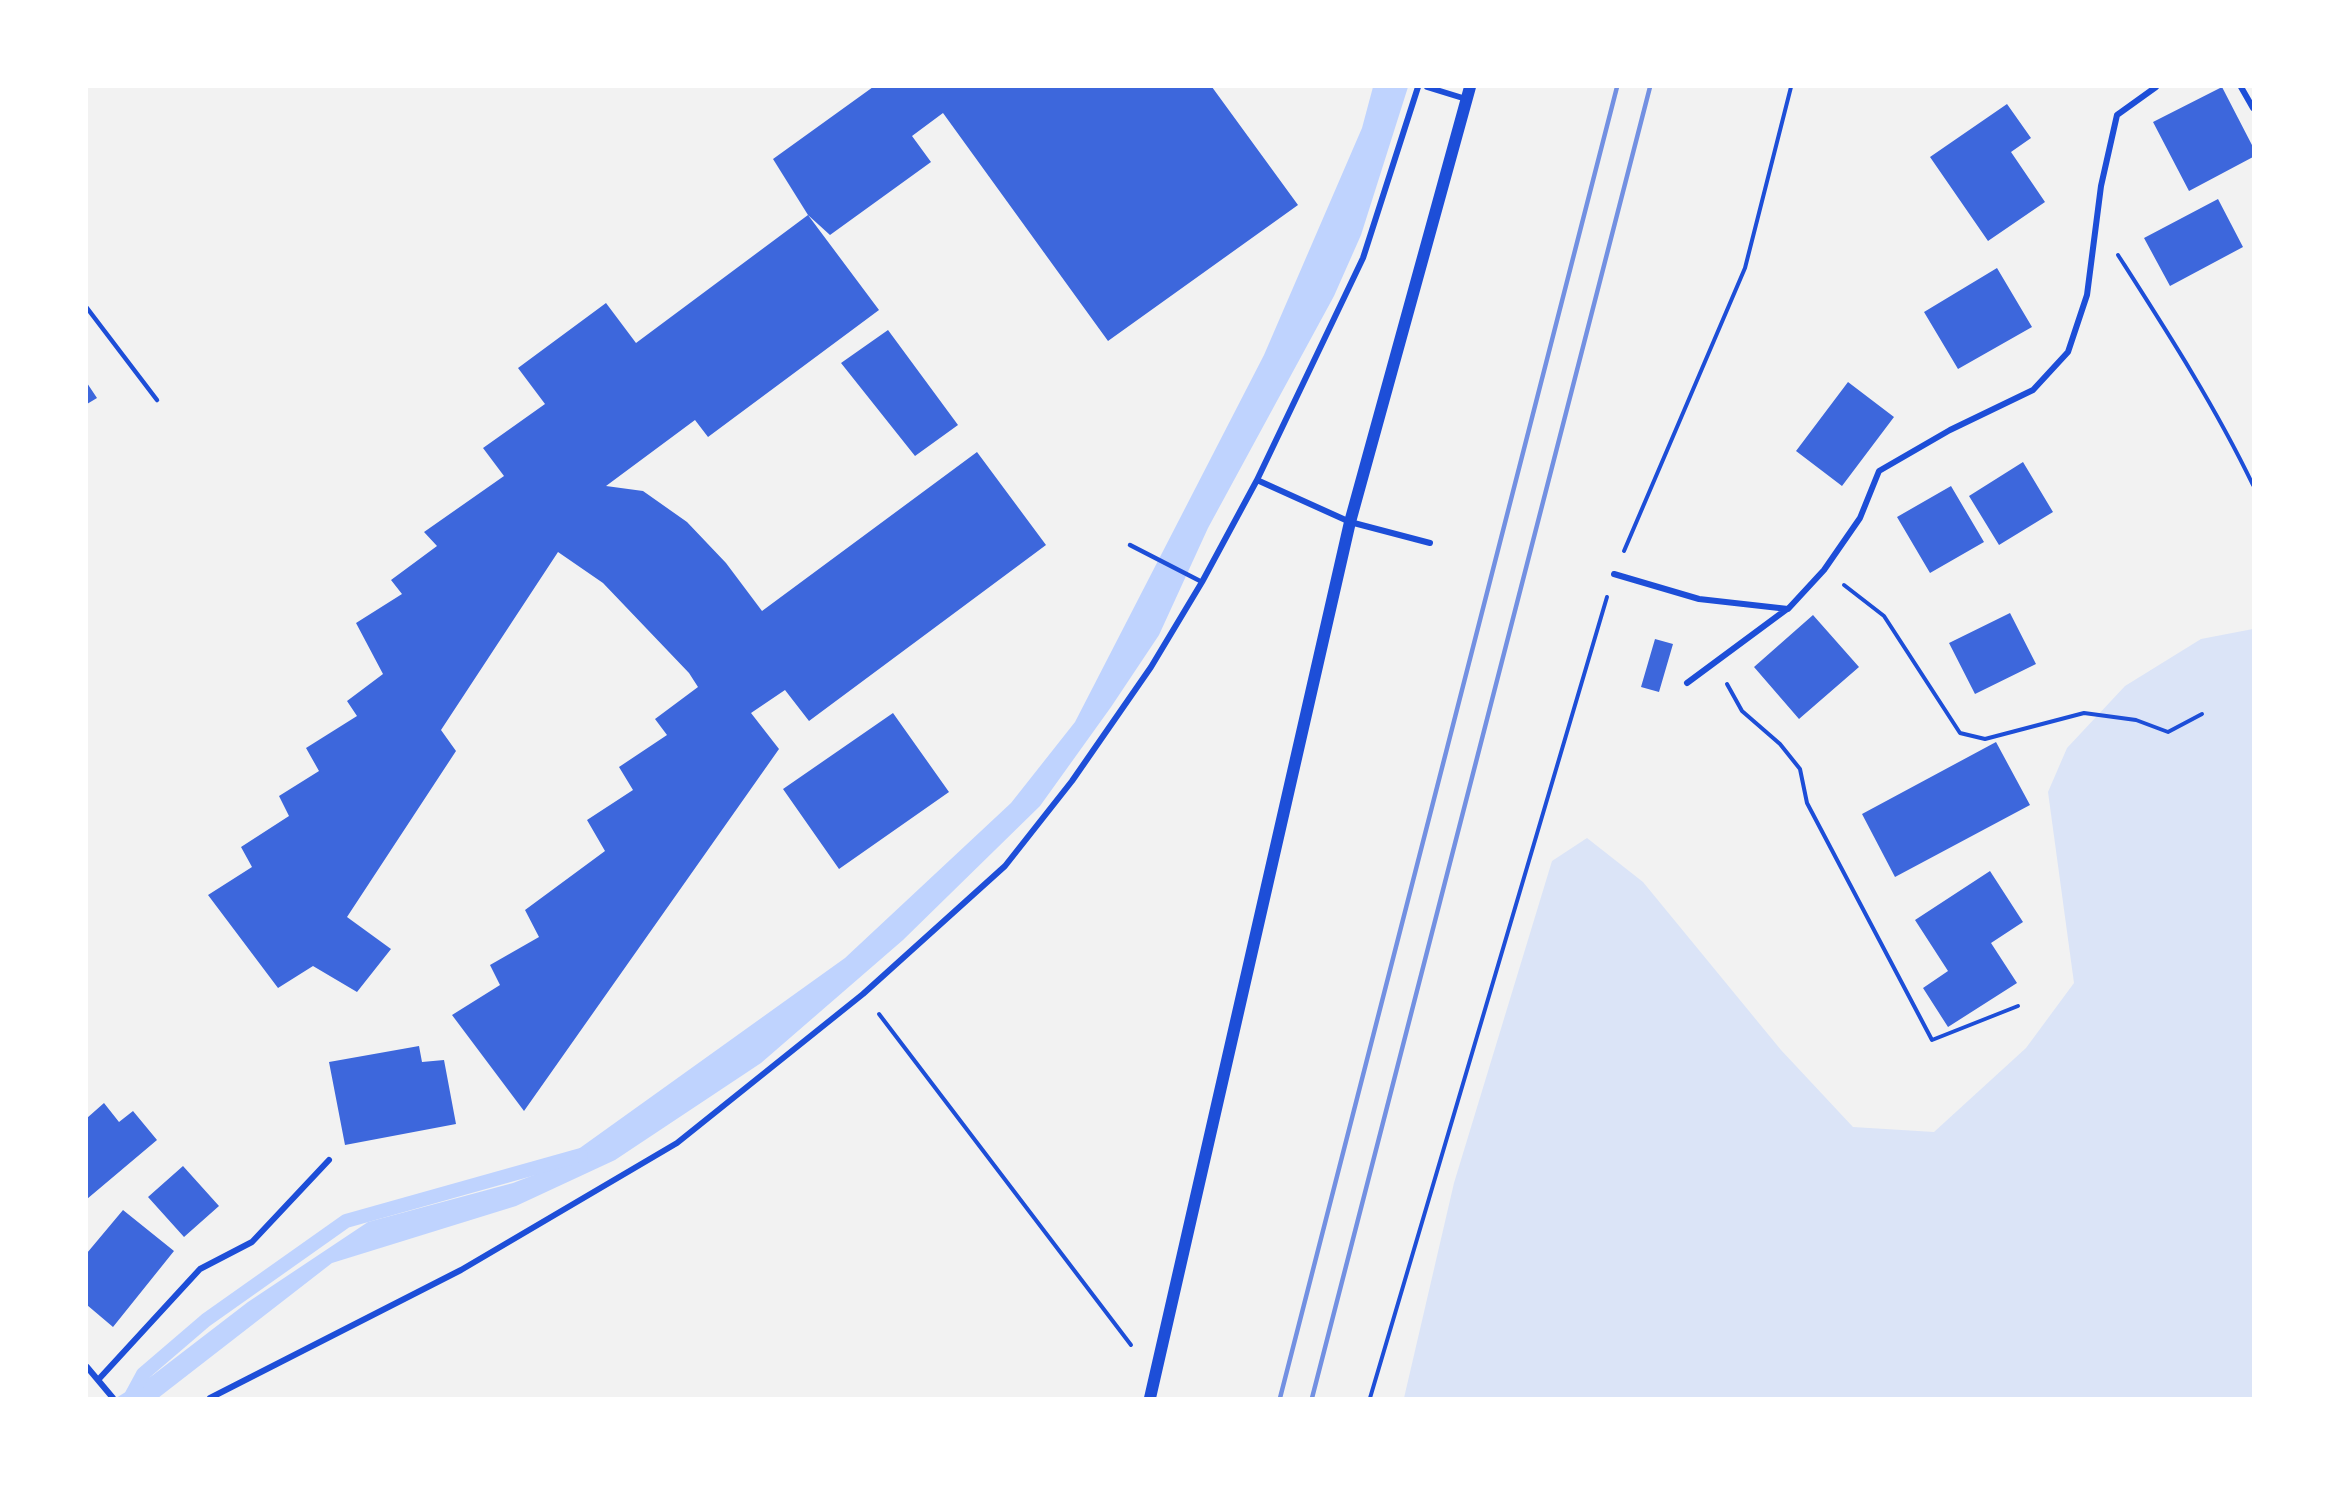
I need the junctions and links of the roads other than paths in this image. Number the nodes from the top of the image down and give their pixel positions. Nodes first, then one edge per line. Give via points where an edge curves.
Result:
1 (1418, 87) edge
2 (1426, 87) edge
3 (2156, 87) edge
4 (2241, 87) edge
5 (1469, 93) edge
6 (2253, 108) edge
7 (87, 308) edge
8 (157, 400) dead end
9 (1257, 480) junction
10 (1350, 522) junction
11 (1430, 543) dead end
12 (1130, 545) dead end
13 (1614, 574) road end
14 (1202, 582) junction
15 (1788, 609) junction
16 (1687, 683) dead end
17 (329, 1160) dead end
18 (87, 1367) edge
19 (98, 1380) junction
20 (112, 1396) edge
21 (210, 1398) edge
22 (1150, 1398) edge

1 - 9 street via 1363,258
2 - 5 street
3 - 15 street via 2117,114 2087,295 2068,352 2033,390 1950,430 1879,471 1860,518 1824,570
4 - 6 street
5 - 10 main road
7 - 8 lane
9 - 10 street
9 - 14 street
10 - 11 street
10 - 22 main road
12 - 14 lane
13 - 15 street via 1699,598
14 - 21 street via 1151,667 1072,781 1005,866 863,994 678,1143 461,1270
15 - 16 street
17 - 19 street via 252,1242 200,1269
18 - 19 street
19 - 20 street

